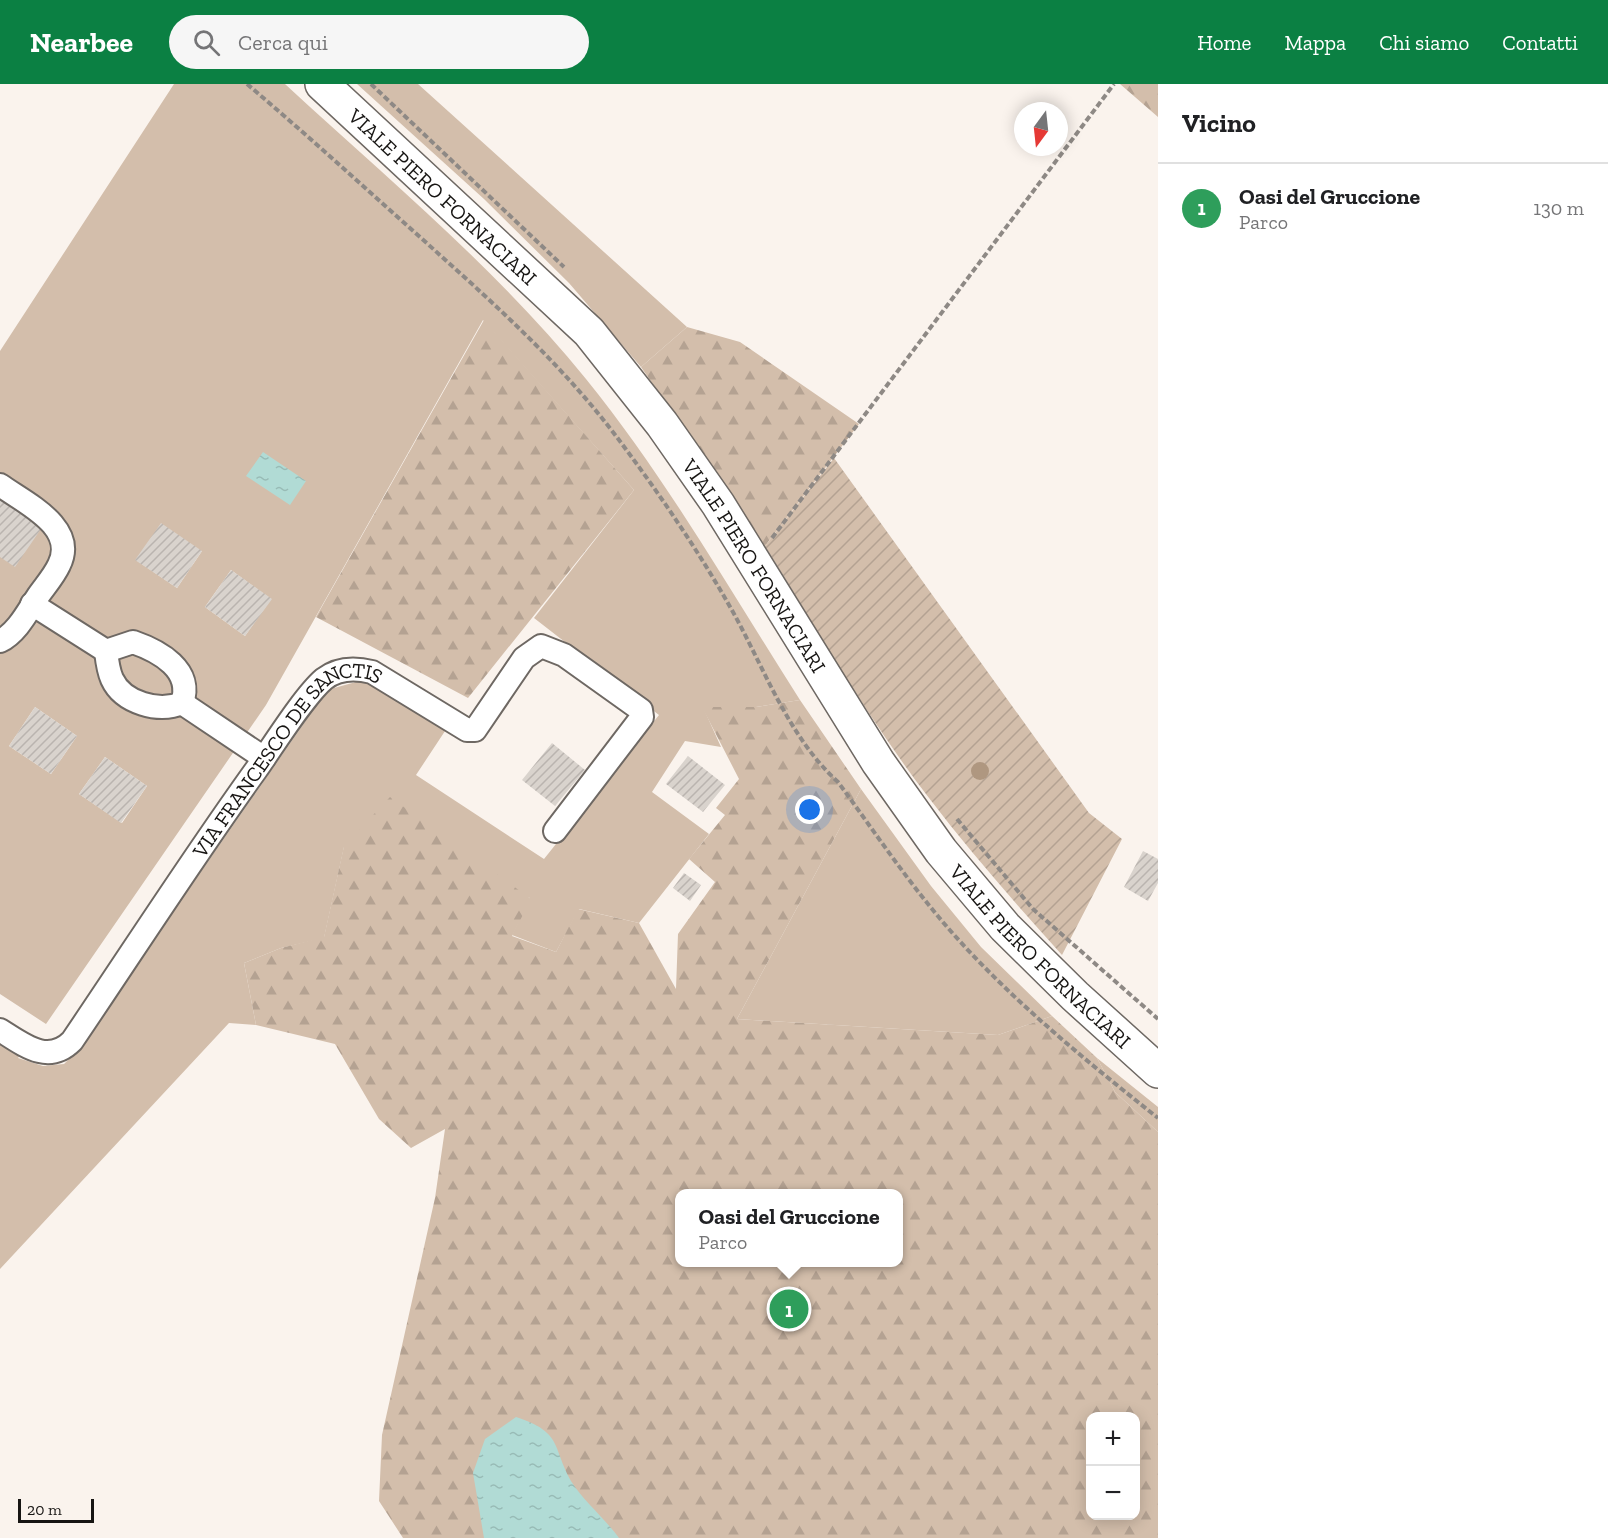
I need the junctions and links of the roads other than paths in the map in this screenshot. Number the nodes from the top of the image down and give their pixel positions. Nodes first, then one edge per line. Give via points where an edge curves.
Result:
1 (322, 84) edge
2 (0, 485) edge
3 (32, 604) junction
4 (0, 641) edge
5 (106, 651) junction
6 (182, 703) junction
7 (264, 758) junction
8 (555, 831) dead end
9 (0, 1030) edge
10 (1158, 1071) edge

1 - 10 main road, VIALE PIERO FORNACIARI via 589,332 662,424 718,504 878,762 941,851 1005,927
2 - 3 street via 55,523 63,542 60,564
3 - 4 street via 7,638
3 - 5 street
5 - 6 street via 112,681 128,698 155,706
5 - 6 street via 133,642 170,659 184,684
6 - 7 street
7 - 8 street, VIA FRANCESCO DE SANCTIS via 315,689 339,672 372,672 467,730 475,730 524,658 541,646 553,649 641,710 642,717
7 - 9 street, VIA FRANCESCO DE SANCTIS via 72,1041 52,1053 39,1052

